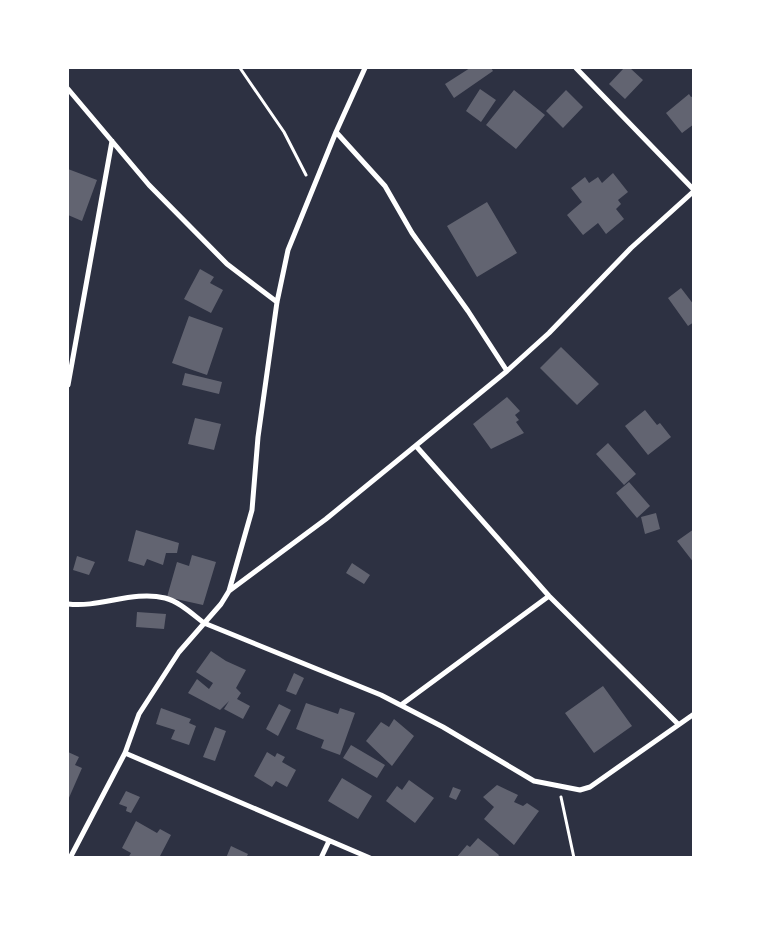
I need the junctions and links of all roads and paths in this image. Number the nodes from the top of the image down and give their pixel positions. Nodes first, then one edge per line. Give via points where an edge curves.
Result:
1 (240, 68) edge
2 (366, 68) edge
3 (576, 68) edge
4 (68, 89) edge
5 (336, 132) junction
6 (112, 141) junction
7 (313, 189) junction
8 (694, 190) edge
9 (277, 302) junction
10 (507, 371) junction
11 (68, 385) edge
12 (416, 446) junction
13 (229, 591) junction
14 (549, 596) junction
15 (68, 604) edge
16 (204, 623) junction
17 (402, 706) junction
18 (694, 714) edge
19 (678, 724) junction
20 (125, 752) junction
21 (559, 788) junction
22 (329, 841) junction
23 (71, 856) edge
24 (78, 858) edge
25 (321, 858) edge
26 (370, 858) edge
27 (574, 858) edge

1 - 7 path via 284,132
2 - 5 street
3 - 8 street
4 - 6 street
5 - 7 street
5 - 10 street via 384,186 412,233
6 - 9 street via 227,264
6 - 11 street
7 - 9 street via 288,250
8 - 10 street
9 - 13 street via 258,437 252,510
10 - 12 street
12 - 13 street via 326,519
12 - 14 street
13 - 16 street
14 - 17 street
14 - 19 street
15 - 16 street via 104,603 147,596 165,598
16 - 17 street
16 - 20 street via 179,652 139,714
17 - 21 street via 534,781
18 - 19 street
19 - 21 street via 590,787 580,790
20 - 22 street
20 - 23 street
21 - 27 path
22 - 25 street
22 - 26 street
23 - 24 street

